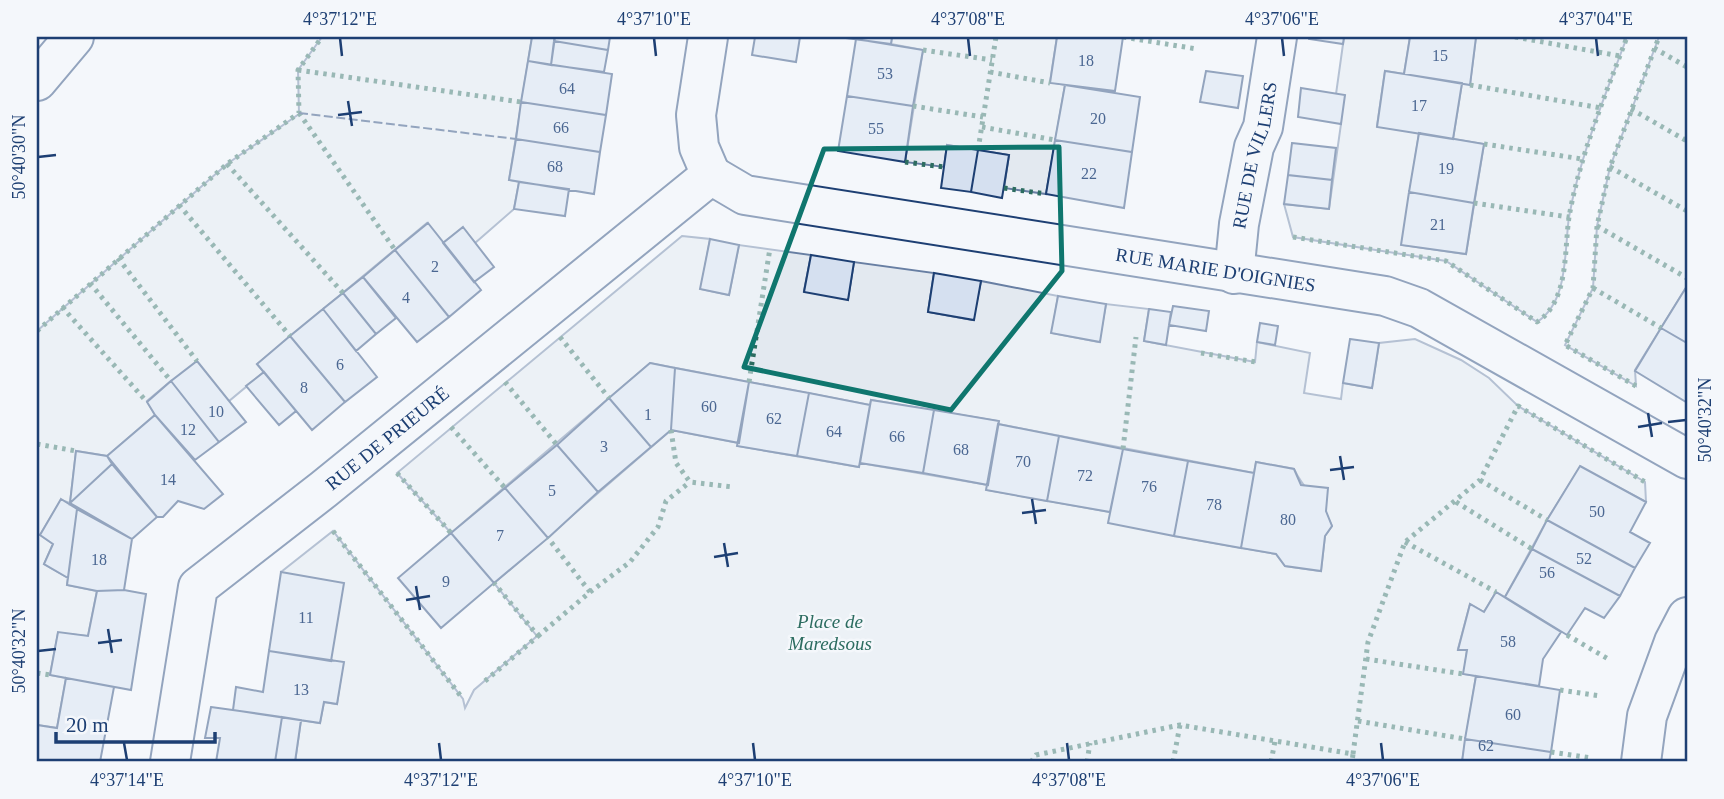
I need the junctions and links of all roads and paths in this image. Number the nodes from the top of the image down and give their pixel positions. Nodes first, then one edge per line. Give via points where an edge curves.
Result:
1 (74, 37) edge
2 (708, 37) edge
3 (1277, 37) edge
4 (37, 81) edge
5 (711, 175) junction
6 (1234, 274) junction
7 (1687, 459) edge
8 (1687, 617) edge
9 (170, 762) edge
10 (1641, 762) edge

1 - 4 street
2 - 5 street via 696,115 699,147
3 - 6 street, RUE DE VILLERS via 1263,127 1254,146 1241,211
5 - 6 street, RUE MARIE D'OIGNIES via 745,195
5 - 9 street, RUE DE PRIEURÉ via 198,587
6 - 7 street, RUE MARIE D'OIGNIES via 1385,296 1419,307
8 - 10 street via 1647,716

